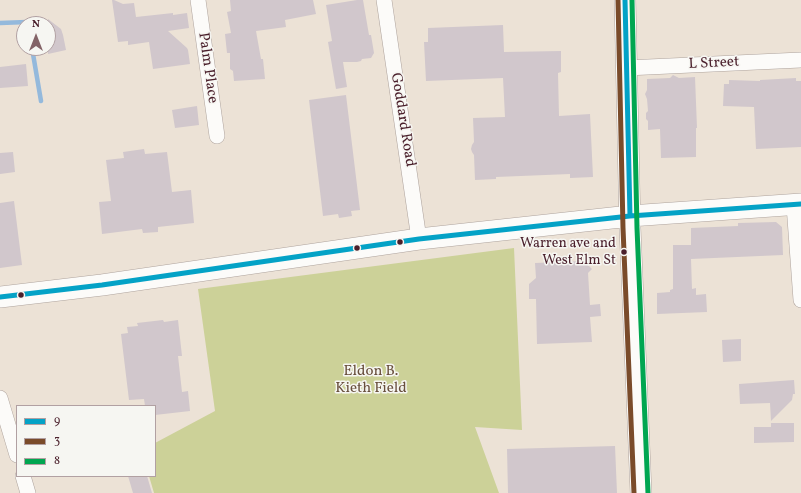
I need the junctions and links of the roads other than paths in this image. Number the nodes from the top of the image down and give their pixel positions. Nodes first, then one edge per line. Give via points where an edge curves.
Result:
1 (198, 0) edge
2 (384, 0) edge
3 (625, 0) edge
4 (801, 60) edge
5 (626, 68) junction
6 (217, 136) dead end
7 (798, 204) edge
8 (630, 216) junction
9 (419, 239) junction
10 (0, 298) edge
11 (801, 300) edge
12 (0, 398) edge
13 (16, 452) edge
14 (23, 477) edge
15 (28, 493) edge
16 (641, 493) edge

1 - 6 street, Palm Place
2 - 9 street, Goddard Road
3 - 5 street
4 - 5 street, L Street
5 - 8 street
7 - 8 street
7 - 11 street
8 - 9 street
8 - 16 street
9 - 10 street
12 - 13 street
14 - 15 street

